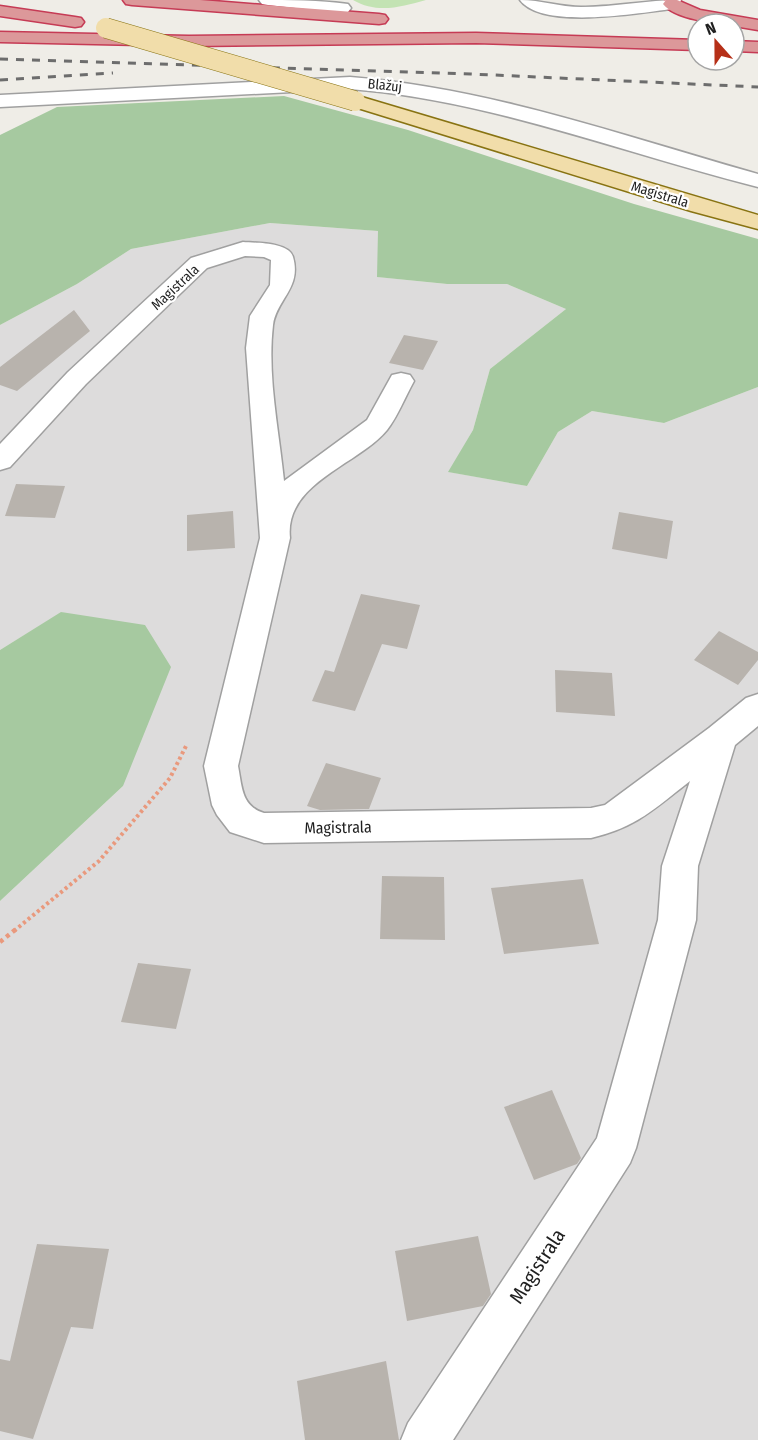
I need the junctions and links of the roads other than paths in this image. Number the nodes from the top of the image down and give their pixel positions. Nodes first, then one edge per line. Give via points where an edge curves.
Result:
1 (27, 0) edge
2 (132, 0) edge
3 (268, 0) edge
4 (529, 0) edge
5 (672, 2) edge
6 (340, 4) edge
7 (0, 10) edge
8 (401, 19) junction
9 (758, 25) edge
10 (106, 28) junction
11 (686, 33) edge
12 (0, 37) edge
13 (686, 45) edge
14 (0, 101) edge
15 (758, 181) edge
16 (758, 222) edge
17 (401, 381) dead end
18 (0, 461) edge
19 (275, 520) junction
20 (758, 708) edge
21 (721, 738) junction
22 (425, 1440) edge

1 - 10 highway
2 - 8 highway
3 - 6 street
4 - 5 street via 543,7 575,11
5 - 9 highway via 696,14
6 - 8 highway
7 - 10 highway
8 - 11 highway via 538,29
10 - 16 main road, Magistrala, bridge
12 - 13 highway via 178,41 476,38
14 - 15 street, Blažuj via 350,82 389,85 498,106
17 - 19 street, Magistrala via 377,425 292,489
18 - 19 street, Magistrala via 77,378 199,263 243,249 268,250 282,257 283,271 282,285 262,316 258,348
19 - 21 street, Magistrala via 275,538 221,766 229,805 242,820 264,828 591,823 613,818 630,808
20 - 21 street, Magistrala
21 - 22 street, Magistrala via 680,866 675,929 615,1148

